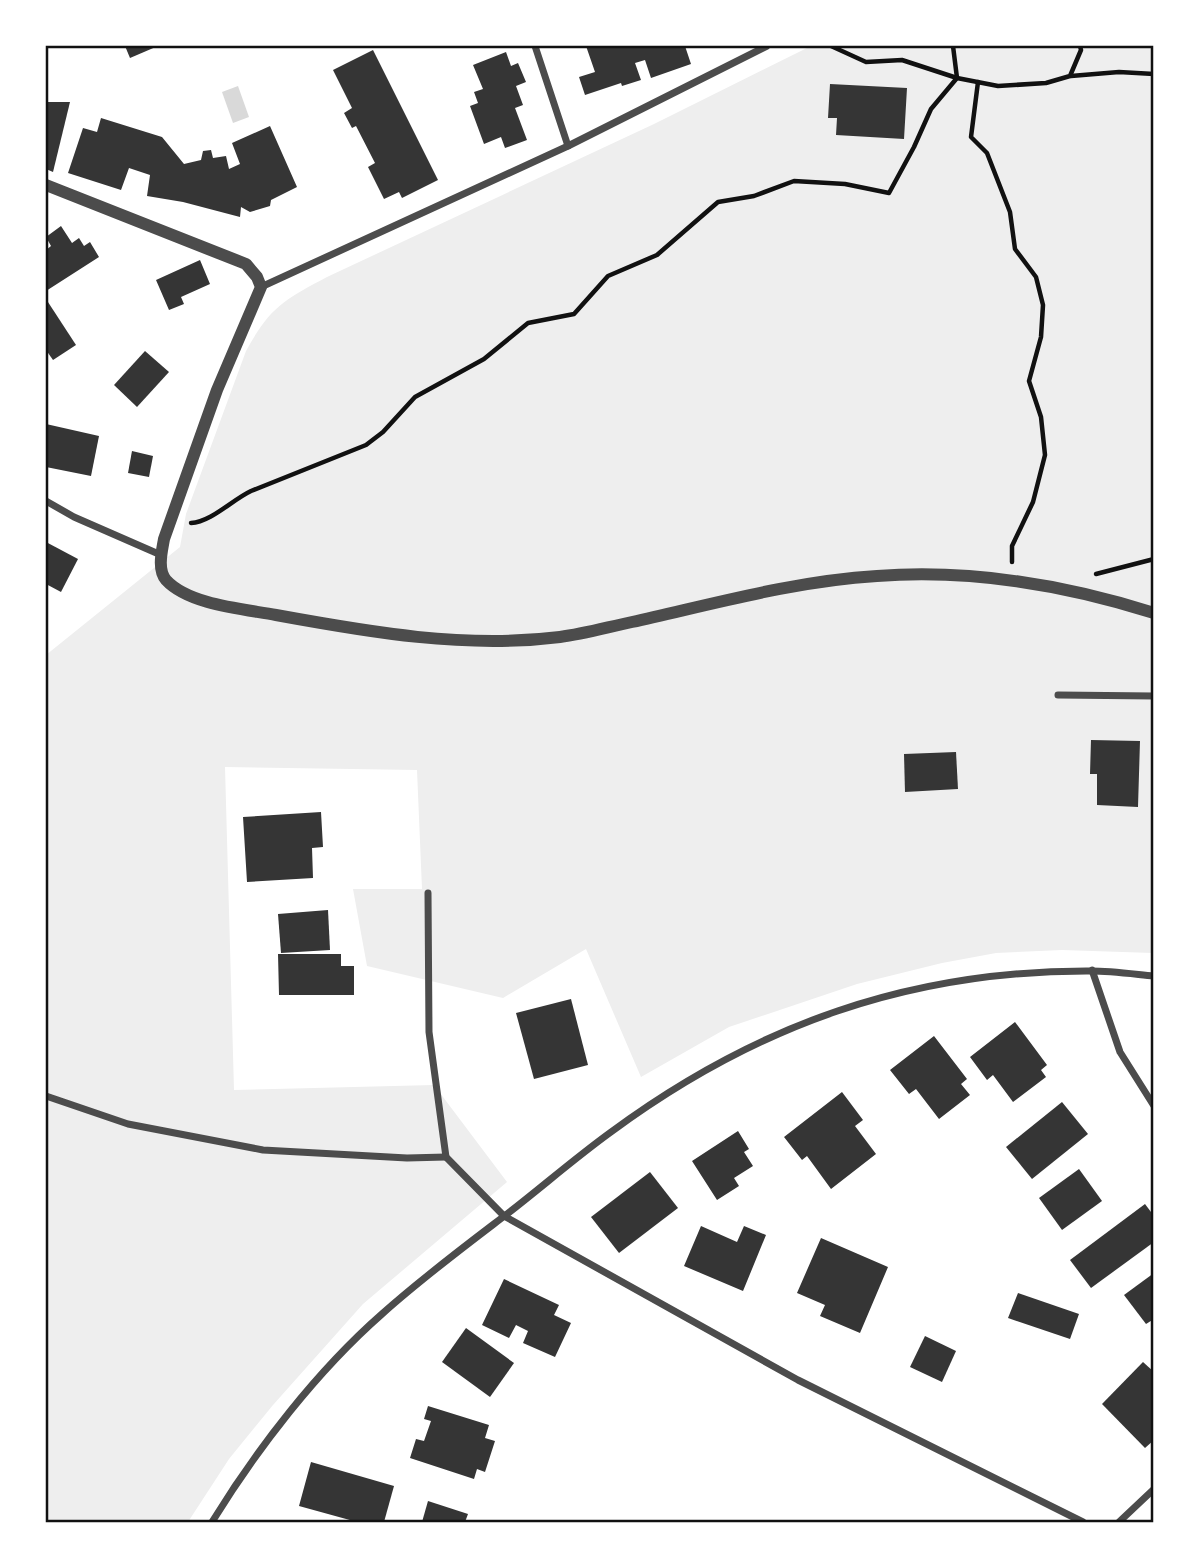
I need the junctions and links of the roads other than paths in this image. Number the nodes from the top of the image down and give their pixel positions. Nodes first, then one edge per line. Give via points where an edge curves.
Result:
1 (535, 46) edge
2 (767, 46) edge
3 (568, 146) junction
4 (46, 185) edge
5 (261, 287) junction
6 (46, 501) edge
7 (161, 555) junction
8 (1153, 612) edge
9 (1058, 695) dead end
10 (1153, 696) edge
11 (428, 893) dead end
12 (1092, 971) junction
13 (1153, 976) edge
14 (46, 1096) edge
15 (1153, 1106) edge
16 (446, 1157) junction
17 (504, 1216) junction
18 (1153, 1489) edge
19 (212, 1522) edge
20 (1083, 1522) edge
21 (1119, 1522) edge

1 - 3 street
2 - 3 street
3 - 5 street
4 - 5 street via 246,264
5 - 7 street via 216,390 168,522
6 - 7 street
7 - 8 street via 165,578 202,600 391,635 467,640 561,637 829,580 879,575 935,575 1051,586
9 - 10 street
11 - 16 street via 429,1032
12 - 13 street
12 - 15 street via 1120,1052
12 - 17 street via 936,983 869,999 803,1023 743,1050 647,1108
14 - 16 street via 128,1124 263,1150
16 - 17 street
17 - 19 street via 380,1315 344,1351 296,1405
17 - 20 street via 798,1380
18 - 21 street

